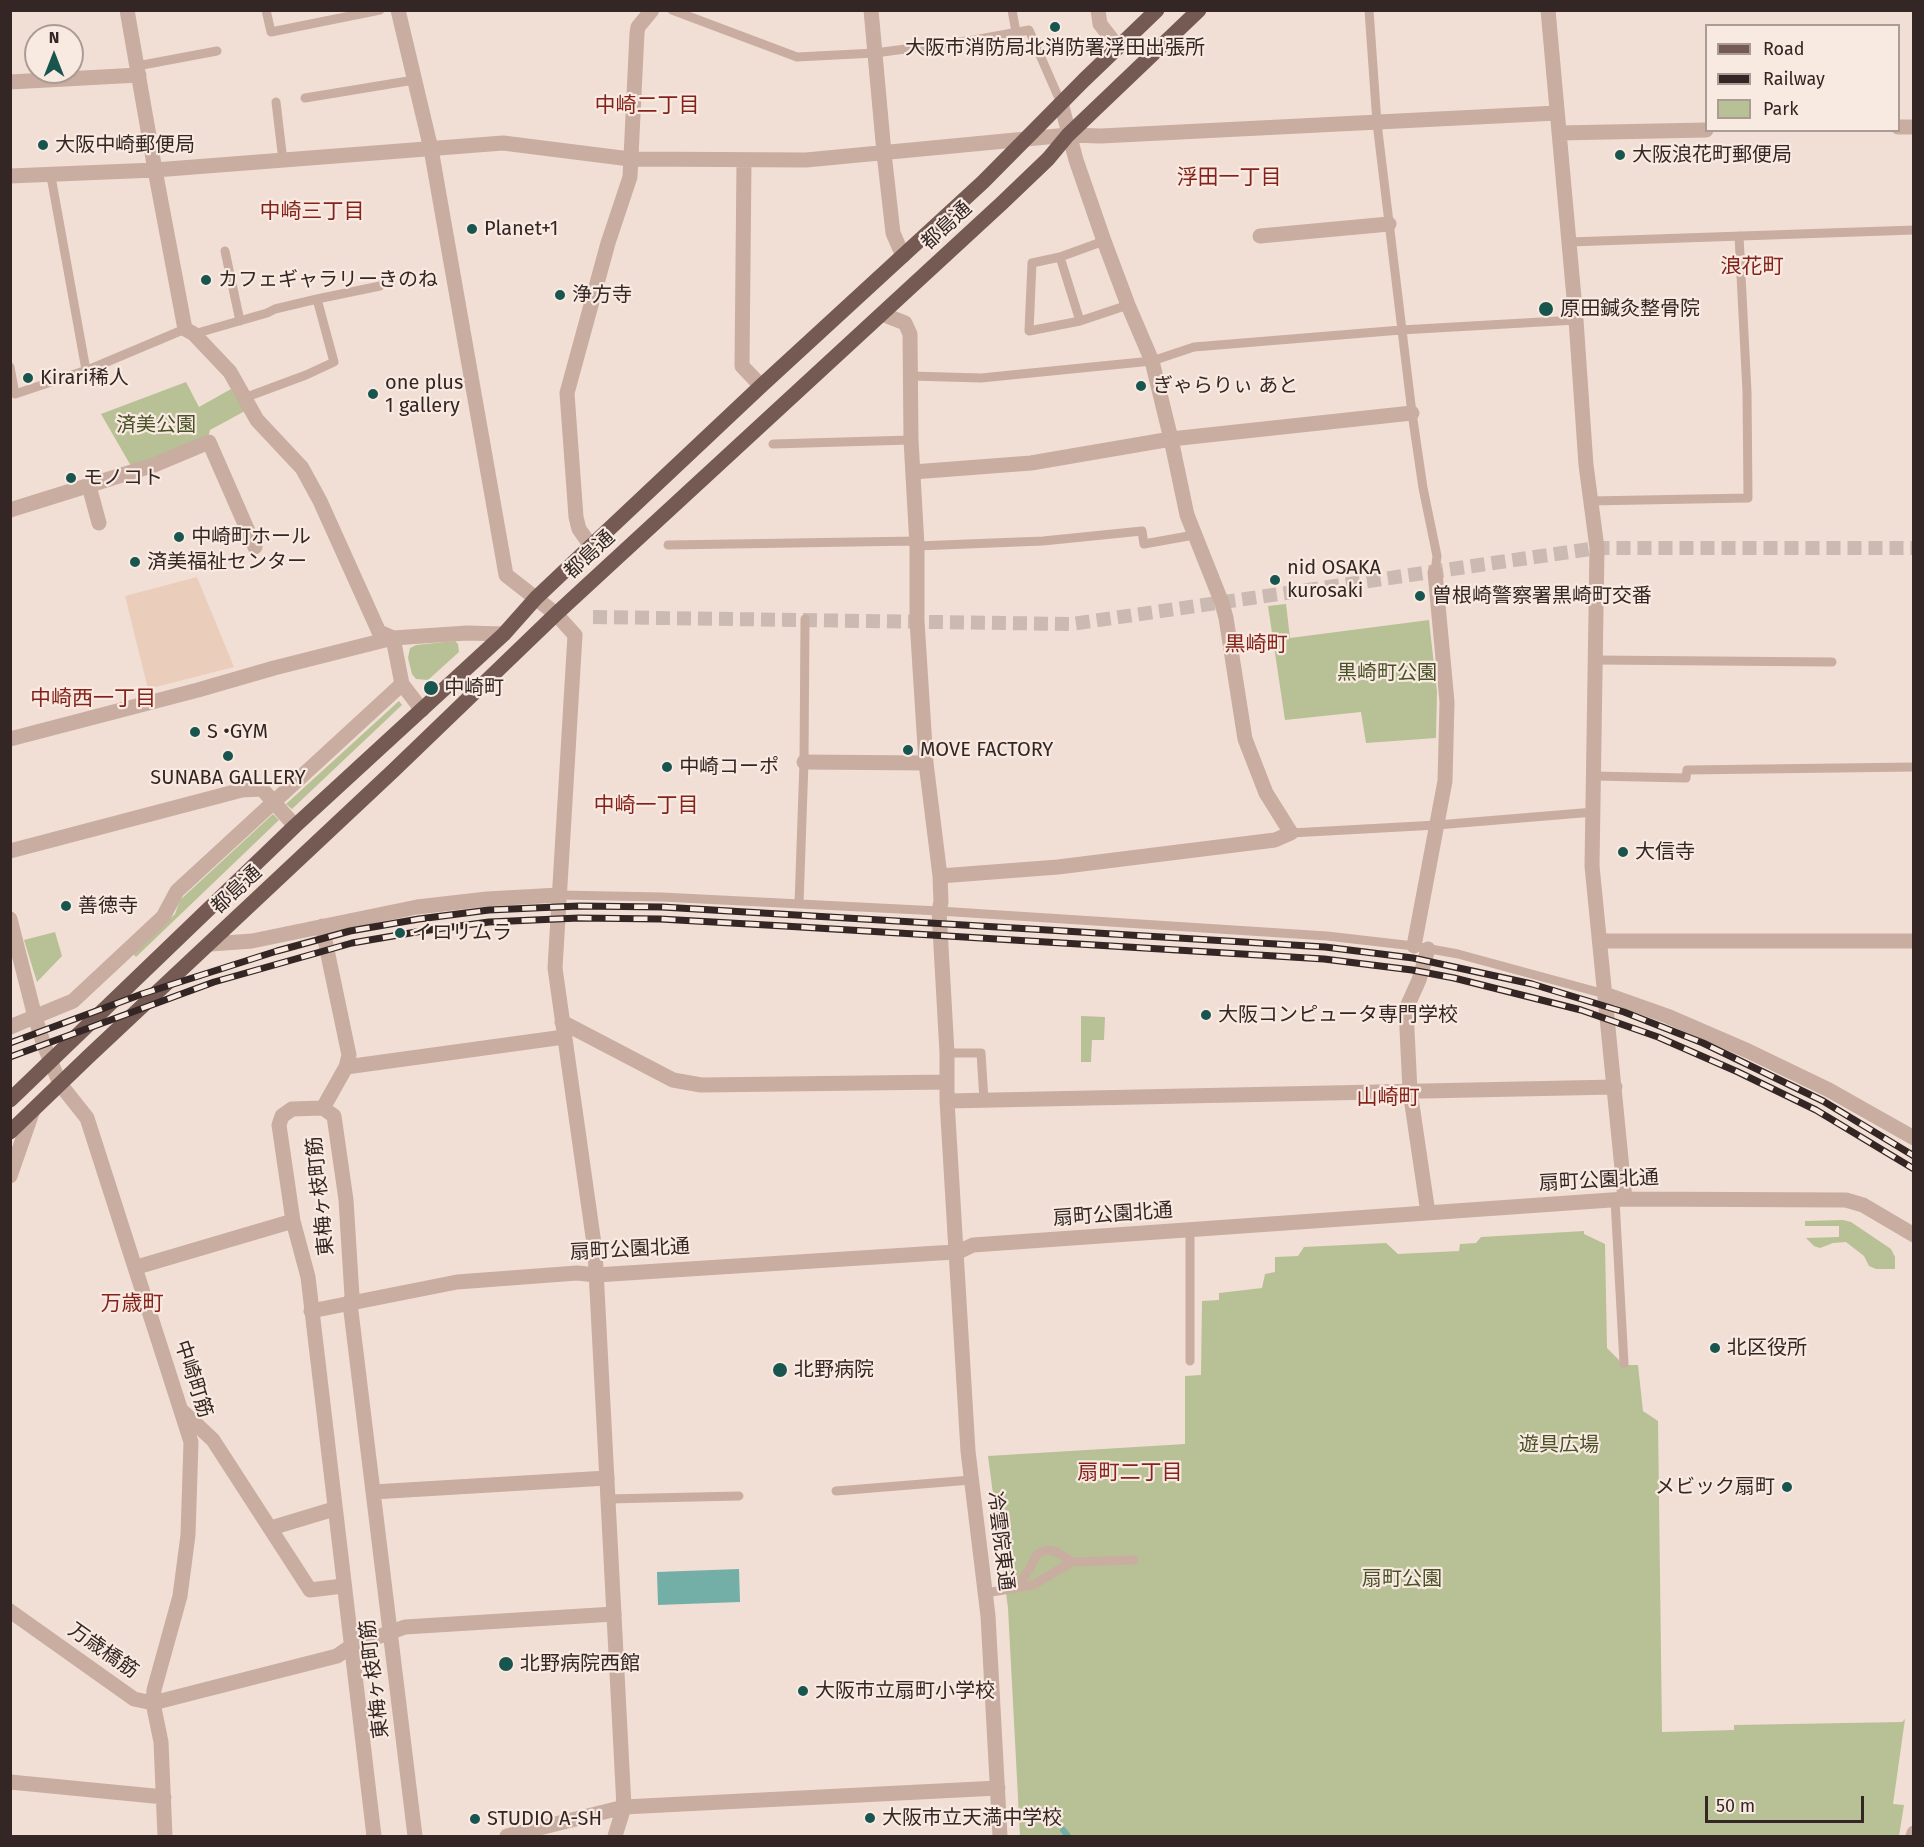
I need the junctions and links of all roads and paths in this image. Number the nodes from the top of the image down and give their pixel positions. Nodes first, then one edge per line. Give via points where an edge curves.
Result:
1 (127, 10) edge
2 (266, 10) edge
3 (380, 10) edge
4 (398, 10) edge
5 (652, 10) edge
6 (672, 10) edge
7 (871, 10) edge
8 (1012, 10) edge
9 (1098, 10) edge
10 (1157, 10) edge
11 (1199, 10) edge
12 (1368, 10) edge
13 (1548, 10) edge
14 (1016, 32) junction
15 (1118, 47) junction
16 (217, 51) dead end
17 (875, 53) junction
18 (138, 70) junction
19 (414, 80) junction
20 (10, 82) edge
21 (305, 98) dead end
22 (276, 102) dead end
23 (1061, 103) junction
24 (1557, 113) junction
25 (1377, 123) junction
26 (1705, 130) edge
27 (1559, 133) junction
28 (1068, 135) junction
29 (1024, 140) junction
30 (431, 149) junction
31 (884, 153) junction
32 (630, 159) junction
33 (283, 161) junction
34 (744, 161) junction
35 (155, 170) junction
36 (53, 173) junction
37 (10, 176) edge
38 (1389, 224) junction
39 (1914, 230) edge
40 (1260, 236) dead end
41 (1739, 236) junction
42 (1104, 241) junction
43 (1569, 242) junction
44 (225, 251) dead end
45 (903, 256) junction
46 (1060, 257) junction
47 (380, 286) dead end
48 (317, 299) junction
49 (1128, 305) junction
50 (882, 314) junction
51 (1576, 320) junction
52 (240, 321) junction
53 (1080, 321) junction
54 (1401, 330) junction
55 (190, 332) junction
56 (1152, 361) junction
57 (10, 367) edge
58 (86, 370) junction
59 (911, 376) junction
60 (761, 386) junction
61 (244, 398) junction
62 (1412, 413) junction
63 (1172, 439) junction
64 (911, 440) junction
65 (773, 444) dead end
66 (913, 472) junction
67 (89, 486) junction
68 (1590, 501) junction
69 (10, 510) edge
70 (99, 523) dead end
71 (1194, 536) junction
72 (917, 543) junction
73 (668, 545) dead end
74 (591, 546) junction
75 (255, 548) dead end
76 (1435, 572) joint
77 (536, 598) junction
78 (556, 614) junction
79 (805, 619) dead end
80 (504, 634) junction
81 (393, 638) junction
82 (1596, 660) junction
83 (1832, 662) dead end
84 (402, 684) junction
85 (422, 710) junction
86 (10, 740) edge
87 (804, 762) junction
88 (926, 763) junction
89 (1914, 767) edge
90 (1594, 776) junction
91 (273, 802) junction
92 (1594, 812) junction
93 (1437, 825) junction
94 (295, 826) junction
95 (1291, 833) junction
96 (10, 851) edge
97 (940, 876) junction
98 (559, 895) junction
99 (800, 904) junction
100 (939, 911) junction
101 (10, 919) edge
102 (322, 926) junction
103 (1914, 941) edge
104 (1600, 942) junction
105 (211, 944) junction
106 (1421, 947) junction
107 (1605, 994) junction
108 (35, 1017) junction
109 (10, 1027) edge
110 (563, 1030) junction
111 (947, 1053) junction
112 (52, 1061) junction
113 (346, 1067) junction
114 (946, 1082) junction
115 (60, 1084) junction
116 (1615, 1087) junction
117 (1410, 1091) junction
118 (10, 1100) edge
119 (984, 1100) junction
120 (947, 1101) junction
121 (323, 1108) junction
122 (33, 1110) junction
123 (10, 1132) edge
124 (1914, 1138) edge
125 (10, 1176) edge
126 (1620, 1199) junction
127 (1428, 1213) junction
128 (293, 1221) junction
129 (1190, 1231) junction
130 (1914, 1235) edge
131 (958, 1252) junction
132 (137, 1268) junction
133 (596, 1275) junction
134 (350, 1303) junction
135 (311, 1311) junction
136 (1190, 1361) dead end
137 (1624, 1364) dead end
138 (179, 1408) junction
139 (607, 1478) junction
140 (971, 1480) junction
141 (836, 1491) dead end
142 (373, 1492) junction
143 (739, 1496) dead end
144 (608, 1499) junction
145 (334, 1509) junction
146 (271, 1528) junction
147 (1134, 1560) dead end
148 (1072, 1562) junction
149 (344, 1586) junction
150 (1016, 1588) junction
151 (986, 1593) junction
152 (10, 1611) edge
153 (614, 1614) junction
154 (390, 1632) junction
155 (350, 1647) junction
156 (153, 1703) junction
157 (10, 1782) edge
158 (998, 1788) junction
159 (164, 1797) junction
160 (624, 1807) junction
161 (165, 1836) edge
162 (374, 1836) edge
163 (415, 1836) edge
164 (507, 1836) edge
165 (615, 1836) edge
166 (1000, 1836) edge

1 - 18 street
2 - 3 lane via 271,32
4 - 19 street
5 - 32 street via 637,33
6 - 17 lane via 797,57
7 - 17 street
8 - 14 lane
9 - 15 street via 1100,24
10 - 15 main road, 都島通
11 - 28 main road, 都島通
12 - 25 lane
13 - 24 street
14 - 17 lane
14 - 23 lane via 1029,30
15 - 23 main road, 都島通
16 - 18 lane
17 - 31 street
18 - 20 street
18 - 35 street
19 - 21 lane
19 - 30 street
22 - 33 lane
23 - 28 street
23 - 29 main road, 都島通
24 - 25 street
24 - 27 street
25 - 28 street
25 - 38 lane
26 - 27 street
27 - 43 street
28 - 29 street
28 - 42 street
28 - 50 main road, 都島通 via 1048,159
29 - 31 street
29 - 45 main road, 都島通
30 - 32 street via 503,143
30 - 33 street
30 - 77 street via 506,575
31 - 34 street
31 - 45 street via 893,233
32 - 34 street
32 - 74 street via 630,177 567,393 576,518
33 - 35 street
34 - 60 street via 742,366
35 - 36 street
35 - 55 street
36 - 37 street
36 - 58 lane
38 - 40 street
38 - 54 lane
39 - 41 lane
41 - 43 lane
41 - 68 lane via 1748,498
42 - 46 lane
42 - 49 street
43 - 51 street
44 - 52 lane
45 - 60 main road, 都島通
46 - 53 lane
46 - 53 lane via 1032,263 1029,331
47 - 48 lane
48 - 52 lane
48 - 61 lane via 334,362
49 - 53 lane
49 - 56 street
50 - 59 street, 冷雲院東通 via 905,323 910,334
50 - 78 main road, 都島通
51 - 54 lane
51 - 68 street
52 - 55 lane
54 - 56 lane via 1194,347
54 - 62 lane
55 - 58 lane
55 - 61 street via 230,372
56 - 59 lane via 981,378
56 - 63 street
57 - 58 lane via 15,394
59 - 64 street, 冷雲院東通
60 - 74 main road, 都島通
61 - 81 street via 257,420 302,468 379,632
62 - 63 street
62 - 76 lane via 1437,556
63 - 66 street via 1031,463
63 - 71 street
64 - 65 lane
64 - 66 street, 冷雲院東通
66 - 72 street, 冷雲院東通
67 - 69 street
67 - 70 street
67 - 75 street via 209,442
68 - 82 street via 1597,548
71 - 72 lane via 1144,544 1142,531 1043,542
71 - 95 street via 1222,603 1245,739 1266,793
72 - 73 lane
72 - 88 street, 冷雲院東通 via 916,621
74 - 77 main road, 都島通
76 - 93 street via 1447,702 1445,781
77 - 78 street
77 - 80 main road, 都島通
78 - 98 street via 575,635
78 - 105 main road, 都島通
79 - 87 lane
80 - 81 street
80 - 85 main road, 都島通
81 - 84 street
81 - 86 street
82 - 83 lane
82 - 90 street
84 - 85 street
84 - 91 street
85 - 94 main road, 都島通
87 - 88 street
87 - 99 lane
88 - 97 street, 冷雲院東通
89 - 90 lane via 1687,770 1686,778
90 - 92 street
91 - 94 street
91 - 96 street via 262,789 242,790
91 - 108 street via 177,891 163,917 73,1001
92 - 93 lane
92 - 104 street via 1592,866
93 - 95 lane
93 - 106 street
94 - 112 main road, 都島通
95 - 97 street via 1275,840 1069,866
97 - 100 street, 冷雲院東通
98 - 99 lane
98 - 102 street via 417,907
98 - 110 street via 555,968
99 - 100 lane
100 - 106 lane via 1327,936
100 - 111 street, 冷雲院東通
101 - 108 street, 中崎町筋
102 - 105 street via 252,941
102 - 113 street via 349,1055
103 - 104 street
104 - 107 street
105 - 115 main road, 都島通
106 - 107 lane via 1502,964
106 - 117 street via 1419,980 1406,1009
107 - 116 street
107 - 124 street via 1748,1050
108 - 109 street
108 - 112 street, 中崎町筋
110 - 113 street
110 - 114 street via 673,1080 701,1085
110 - 133 street
111 - 114 street, 冷雲院東通
111 - 119 lane via 981,1053
112 - 115 street, 中崎町筋
112 - 118 main road, 都島通
113 - 121 street
114 - 120 street, 冷雲院東通
115 - 122 main road, 都島通
115 - 132 street, 中崎町筋 via 87,1118
116 - 117 street
116 - 126 street
117 - 119 street
117 - 127 street
119 - 120 street
120 - 131 street, 冷雲院東通
121 - 128 street, 東梅ヶ枝町筋 via 292,1109 282,1116 279,1125
121 - 134 street, 東梅ヶ枝町筋 via 334,1116 343,1179
122 - 123 main road, 都島通
122 - 125 street
126 - 127 street, 扇町公園北通
126 - 130 street, 扇町公園北通 via 1846,1200 1863,1205
126 - 137 lane
127 - 129 street, 扇町公園北通
128 - 132 street
128 - 135 street, 東梅ヶ枝町筋 via 308,1277
129 - 131 street, 扇町公園北通 via 973,1245
129 - 136 lane
131 - 133 street, 扇町公園北通
131 - 140 street, 冷雲院東通
132 - 138 street, 中崎町筋
133 - 134 street, 扇町公園北通 via 457,1282
133 - 139 street
134 - 135 street, 扇町公園北通
134 - 142 street, 東梅ヶ枝町筋
135 - 145 street, 東梅ヶ枝町筋
138 - 146 street via 213,1440
138 - 156 street, 中崎町筋 via 191,1442 188,1535 180,1596
139 - 142 street
139 - 144 street
140 - 141 lane
140 - 151 street, 冷雲院東通
142 - 154 street, 東梅ヶ枝町筋
143 - 144 lane
144 - 153 street
145 - 146 street
145 - 149 street, 東梅ヶ枝町筋
146 - 149 street via 310,1590
147 - 148 lane
148 - 150 lane via 1033,1585
148 - 150 lane via 1057,1552 1041,1552
149 - 155 street, 東梅ヶ枝町筋
150 - 151 lane
151 - 158 street, 冷雲院東通
152 - 156 street, 万歳橋筋 via 134,1699
153 - 154 street via 405,1627
153 - 160 street
154 - 155 street
154 - 163 street, 東梅ヶ枝町筋
155 - 156 street via 337,1656
155 - 162 street, 東梅ヶ枝町筋
156 - 159 street
157 - 159 street
158 - 160 street
158 - 166 street, 冷雲院東通
159 - 161 street
160 - 164 street
160 - 165 street

